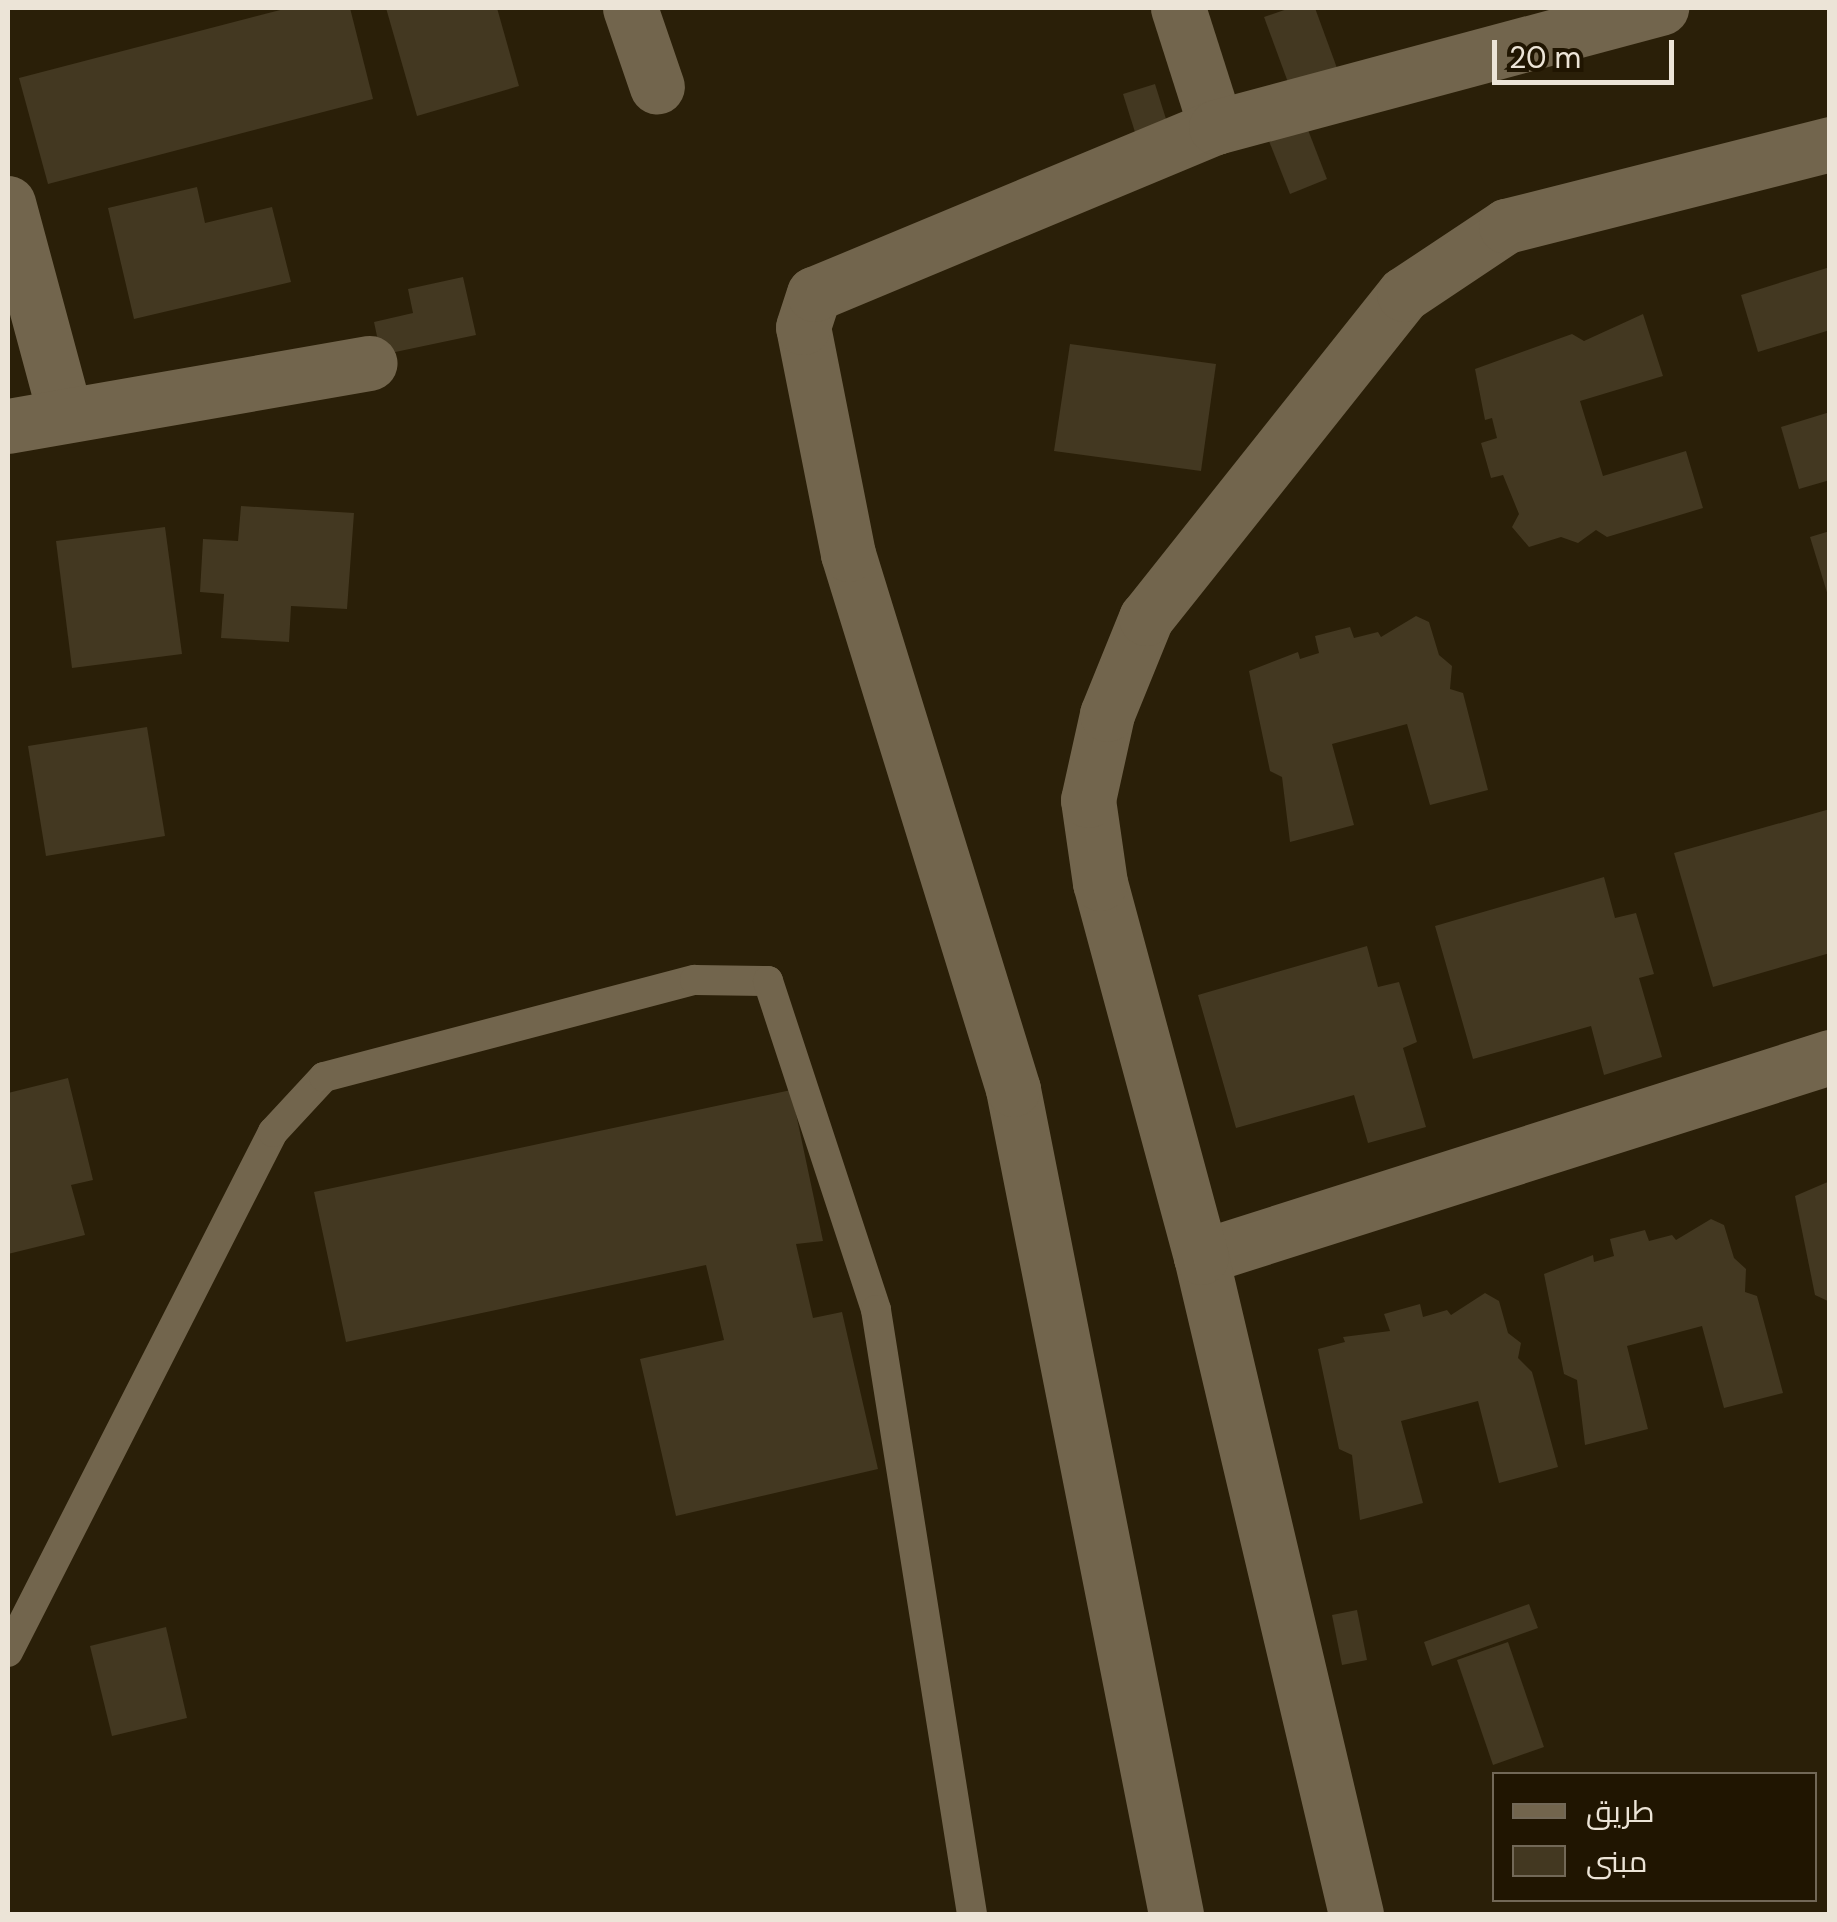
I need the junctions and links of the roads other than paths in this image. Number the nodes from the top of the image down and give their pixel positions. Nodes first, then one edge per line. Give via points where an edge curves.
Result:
1 (630, 8) edge
2 (1178, 8) edge
3 (1661, 8) edge
4 (656, 87) dead end
5 (1216, 127) junction
6 (1830, 144) edge
7 (8, 203) edge
8 (370, 363) dead end
9 (65, 414) junction
10 (8, 426) edge
11 (1830, 1058) edge
12 (1200, 1257) junction
13 (8, 1652) edge
14 (972, 1914) edge
15 (1176, 1914) edge
16 (1356, 1914) edge

1 - 4 street
2 - 5 street
3 - 5 street
5 - 15 street via 814,294 803,327 848,554 1013,1089
6 - 12 street via 1506,226 1452,256 1404,294 1146,618 1107,714 1088,800 1100,884
7 - 9 street
8 - 9 street
9 - 10 street
11 - 12 street
12 - 16 street
13 - 14 lane via 273,1132 324,1077 694,980 768,981 876,1310

